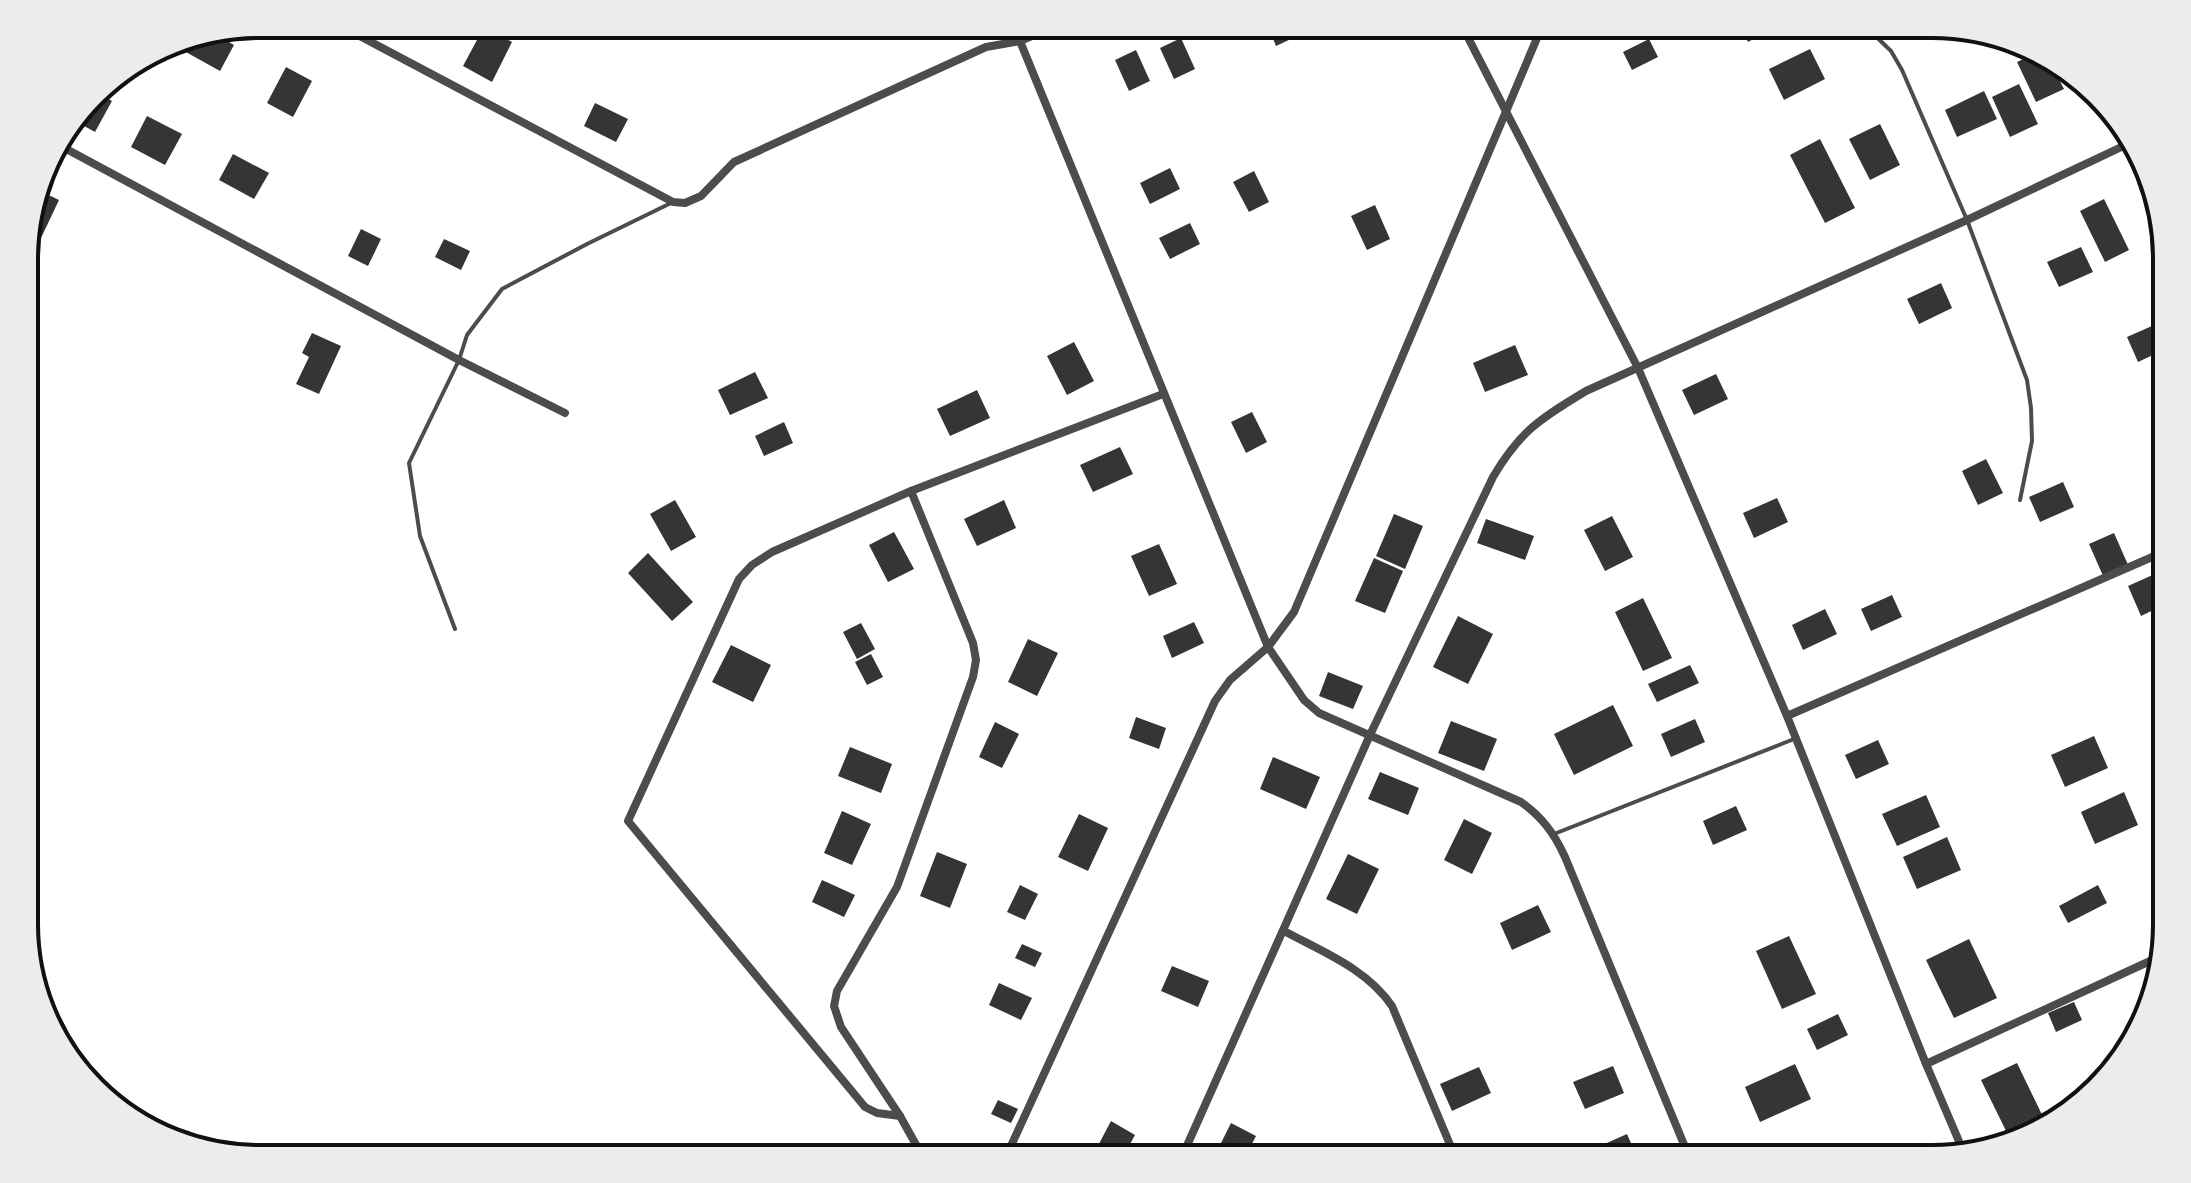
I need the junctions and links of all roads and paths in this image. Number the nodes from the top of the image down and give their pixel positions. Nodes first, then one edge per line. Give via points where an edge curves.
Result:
1 (363, 38) edge
2 (1019, 38) edge
3 (1027, 38) edge
4 (1468, 38) edge
5 (1537, 38) edge
6 (1878, 38) edge
7 (1020, 41) junction
8 (1507, 112) junction
9 (2122, 147) edge
10 (68, 150) edge
11 (673, 202) junction
12 (1967, 220) junction
13 (459, 360) junction
14 (1638, 368) junction
15 (1163, 394) junction
16 (565, 413) dead end
17 (911, 491) junction
18 (2020, 500) dead end
19 (2153, 557) edge
20 (455, 629) dead end
21 (1268, 647) junction
22 (1787, 716) junction
23 (1370, 735) junction
24 (1795, 738) junction
25 (1554, 834) junction
26 (1284, 931) junction
27 (2150, 961) edge
28 (1926, 1064) junction
29 (900, 1116) junction
30 (1960, 1143) edge
31 (916, 1145) edge
32 (1011, 1145) edge
33 (1187, 1145) edge
34 (1450, 1145) edge
35 (1684, 1145) edge

1 - 11 street
2 - 7 street
3 - 7 street
4 - 8 street
5 - 8 street
6 - 12 lane via 1902,70
7 - 11 street via 986,47 734,162 701,196
7 - 15 street
8 - 14 street
8 - 21 street via 1294,612
9 - 12 street
10 - 13 street
11 - 13 lane via 502,289 467,335
12 - 14 street
12 - 18 lane via 2027,380 2032,441
13 - 16 street
13 - 20 lane via 409,463 420,536
14 - 22 street
14 - 23 street via 1559,407 1511,447
15 - 17 street
15 - 21 street
17 - 29 street via 976,660 897,887 837,991 834,1006 841,1027
17 - 29 street via 772,552 739,579 628,821 865,1107
19 - 22 street
21 - 23 street via 1319,713
21 - 32 street via 1230,680 1215,701
22 - 24 street
23 - 25 street via 1521,802
23 - 26 street
24 - 25 lane
24 - 28 street
25 - 35 street
26 - 33 street
26 - 34 street via 1380,988
27 - 28 street
28 - 30 street
29 - 31 street

